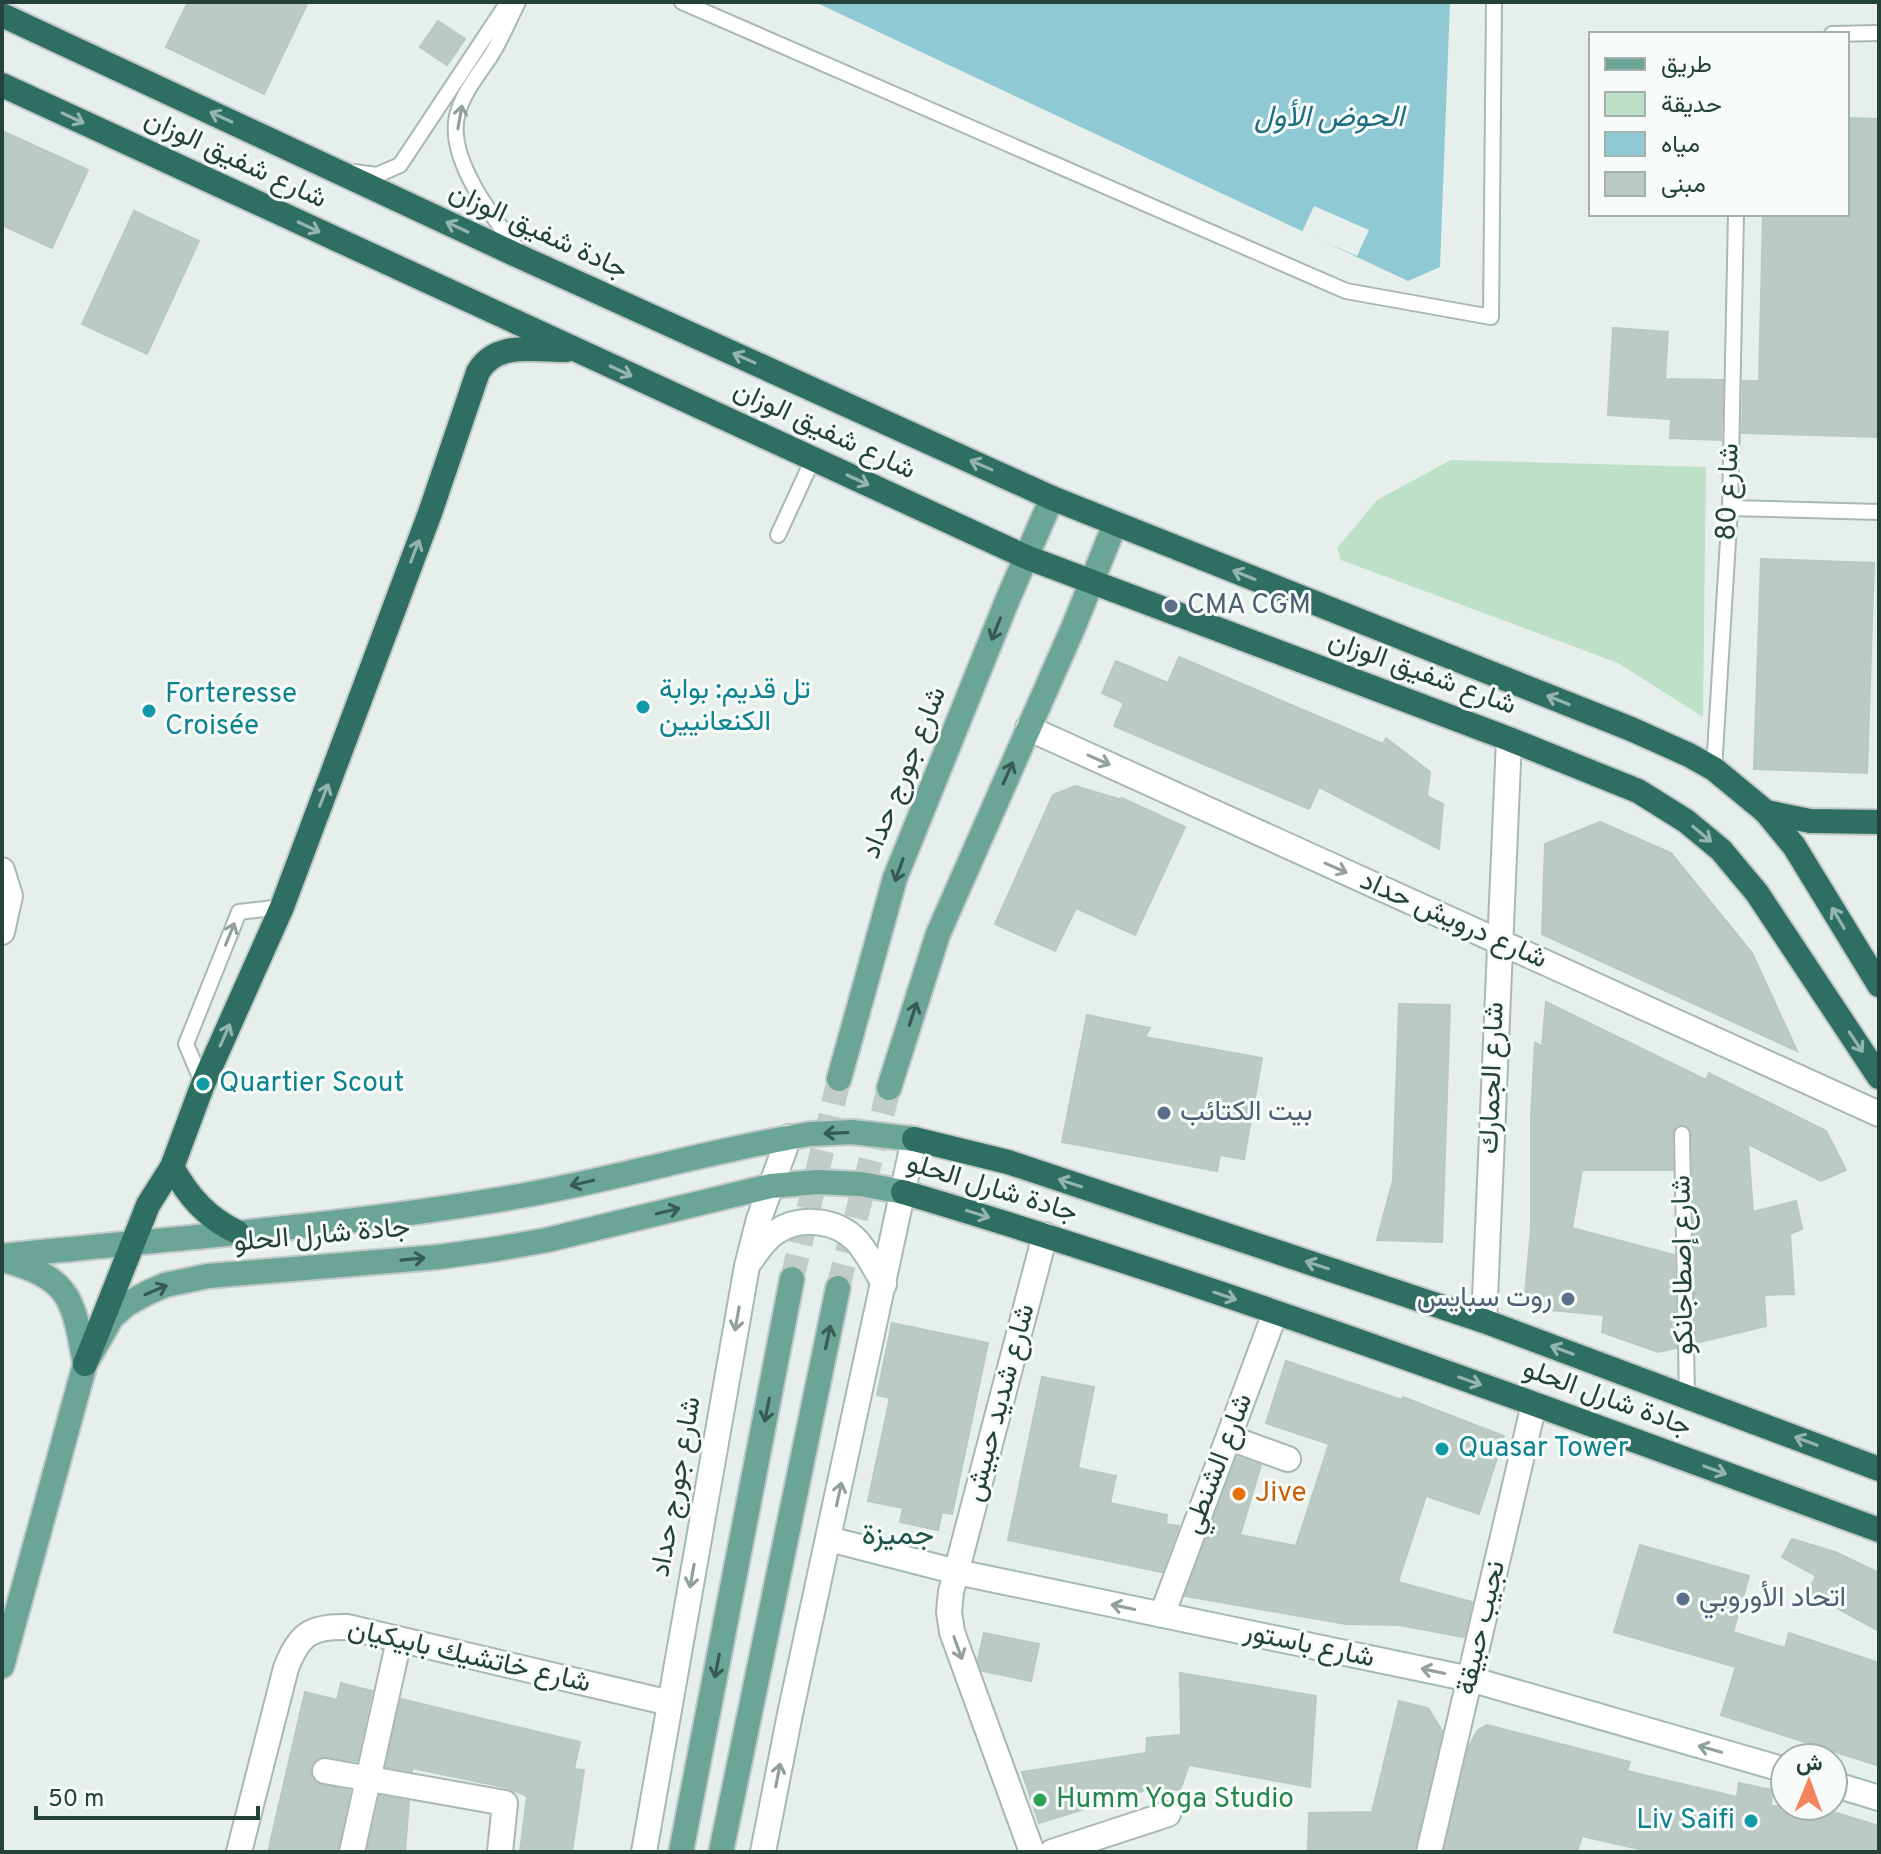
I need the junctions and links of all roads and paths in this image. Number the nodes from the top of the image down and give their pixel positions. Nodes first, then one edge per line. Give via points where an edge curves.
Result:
1 (508, 2) edge
2 (518, 2) edge
3 (682, 2) edge
4 (1494, 2) edge
5 (2, 15) edge
6 (1879, 33) edge
7 (1849, 34) edge
8 (2, 85) edge
9 (334, 170) junction
10 (1736, 216) edge
11 (525, 259) junction
12 (577, 350) junction
13 (813, 459) junction
14 (1052, 498) junction
15 (1730, 508) junction
16 (1879, 512) edge
17 (1115, 524) junction
18 (778, 535) dead end
19 (1026, 557) junction
20 (1090, 583) junction
21 (1028, 728) junction
22 (1509, 739) junction
23 (1714, 769) junction
24 (1766, 812) junction
25 (1879, 822) edge
26 (2, 870) edge
27 (282, 907) junction
28 (2, 932) edge
29 (1499, 942) junction
30 (1879, 985) edge
31 (1879, 1077) edge
32 (839, 1079) tunnel mouth
33 (203, 1084) junction
34 (889, 1088) tunnel mouth
35 (1879, 1114) edge
36 (1682, 1134) dead end
37 (789, 1137) junction
38 (914, 1139) junction
39 (172, 1167) junction
40 (771, 1186) junction
41 (903, 1192) junction
42 (237, 1232) junction
43 (1045, 1235) junction
44 (132, 1243) junction
45 (2, 1258) edge
46 (747, 1266) junction
47 (792, 1279) tunnel mouth
48 (884, 1284) junction
49 (838, 1288) tunnel mouth
50 (1275, 1313) junction
51 (1484, 1321) junction
52 (85, 1364) junction
53 (1687, 1397) junction
54 (1534, 1404) junction
55 (1229, 1440) junction
56 (1288, 1459) dead end
57 (1879, 1469) edge
58 (1879, 1530) edge
59 (829, 1539) junction
60 (957, 1572) junction
61 (1162, 1615) junction
62 (399, 1640) junction
63 (2, 1663) edge
64 (1470, 1679) junction
65 (670, 1703) junction
66 (1769, 1765) edge
67 (325, 1771) dead end
68 (367, 1779) junction
69 (1849, 1789) edge
70 (1879, 1798) edge
71 (1168, 1814) dead end
72 (239, 1852) edge
73 (352, 1852) edge
74 (500, 1852) edge
75 (644, 1852) edge
76 (681, 1852) edge
77 (721, 1852) edge
78 (763, 1852) edge
79 (1032, 1852) edge
80 (1052, 1852) edge
81 (1429, 1852) edge

1 - 9 lane via 400,165 377,175
11 -> 2 lane via 483,203 459,155 456,117
3 - 4 lane via 1346,291 1491,317
9 -> 5 highway, جادة شفيق الوزان
6 - 7 lane
8 -> 12 highway, شارع شفيق الوزان
11 -> 9 highway, جادة شفيق الوزان
10 - 15 lane, شارع 80
14 -> 11 highway, جادة شفيق الوزان
12 -> 13 highway, شارع شفيق الوزان
27 -> 12 highway via 478,372 486,358 503,351
13 - 18 lane
13 -> 19 highway, شارع شفيق الوزان
14 - 17 highway, شارع شفيق الوزان
14 - 19 main road, شارع جورج حداد
15 - 16 lane
15 - 23 lane, شارع 80
17 - 20 main road
23 -> 17 highway, شارع شفيق الوزان via 1631,729
19 - 20 highway, شارع شفيق الوزان
19 -> 32 main road, شارع جورج حداد via 895,878
20 - 21 main road
20 - 22 highway, شارع شفيق الوزان
21 -> 29 street, شارع درويش حداد
34 -> 21 main road via 938,934
22 - 29 street, شارع الجمارك
22 -> 31 highway, شارع شفيق الوزان via 1638,791 1721,850 1757,893
23 - 24 highway
24 - 25 highway via 1810,821
30 -> 24 highway via 1794,846
26 - 28 street via 10,896
33 -> 27 highway
33 -> 27 lane via 186,1044 239,912
29 - 35 street, شارع درويش حداد
29 - 51 street, شارع الجمارك
33 - 39 highway
36 - 53 lane, شارع إصطاجانكو
38 -> 37 main road, جادة شارل الحلو via 852,1132
37 - 40 street, شارع جورج حداد
37 -> 42 main road, جادة شارل الحلو via 524,1195
38 - 41 street
51 -> 38 highway, جادة شارل الحلو via 1008,1162
39 - 42 highway via 195,1202
39 - 44 highway
40 - 41 main road, جادة شارل الحلو via 817,1182
40 - 46 street, شارع جورج حداد
52 -> 40 main road, جادة شارل الحلو via 112,1317 127,1304 184,1280 496,1249
41 -> 43 highway, جادة شارل الحلو
41 - 48 street
42 - 44 main road, جادة شارل الحلو
43 -> 50 highway, جادة شارل الحلو
43 - 60 street, شارع شديد حبيش
44 - 45 main road, جادة شارل الحلو
44 - 52 highway
45 - 52 main road via 37,1270 62,1288 77,1319
46 - 48 street via 773,1233 808,1221 844,1231
46 -> 65 street, شارع جورج حداد
47 -> 76 main road
59 -> 48 street
77 -> 49 main road
50 -> 54 highway, جادة شارل الحلو
50 - 55 street, شارع الشنطي
53 -> 51 highway, جادة شارل الحلو
52 - 63 main road
57 -> 53 highway, جادة شارل الحلو
54 -> 58 highway, جادة شارل الحلو
54 - 64 street, نجيب حبيقة
55 - 56 street
55 - 61 street, شارع الشنطي
59 - 60 street, شارع باستور
78 -> 59 street
61 -> 60 street, شارع باستور
60 -> 79 street, شارع شديد حبيش via 949,1612 952,1632
64 -> 61 street, شارع باستور
62 - 65 street, شارع خاتشيك بابيكيان
62 - 68 street
62 - 72 street, شارع خاتشيك بابيكيان via 347,1627 323,1627 294,1647
66 -> 64 street, شارع باستور
64 - 81 street, نجيب حبيقة
65 - 75 street, شارع جورج حداد
67 - 68 street
68 - 73 street
68 - 74 street via 505,1803
69 - 70 street
71 - 80 street

